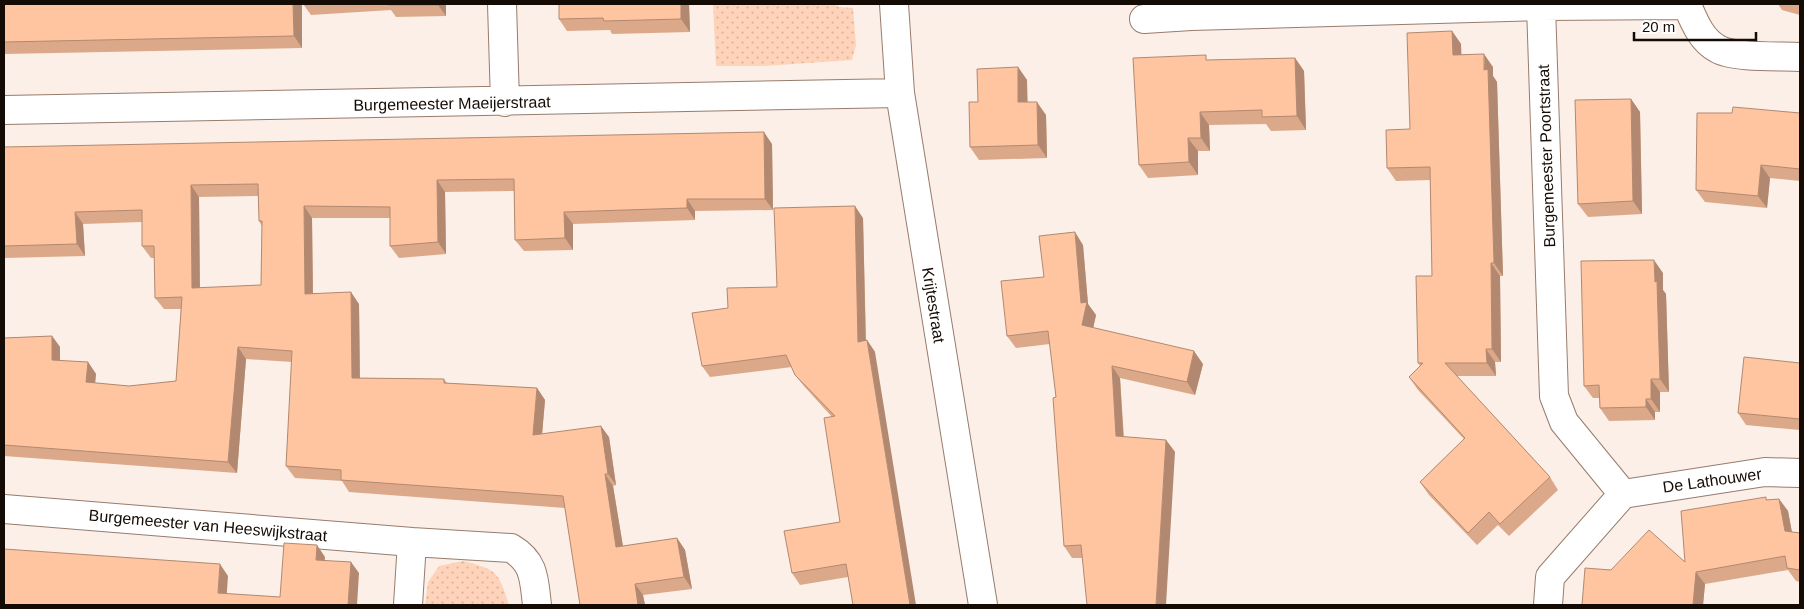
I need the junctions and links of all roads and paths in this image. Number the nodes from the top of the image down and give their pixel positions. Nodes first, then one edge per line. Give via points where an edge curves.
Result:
1 (502, 4) edge
2 (894, 4) edge
3 (1687, 4) edge
4 (1581, 5) edge
5 (1540, 6) junction
6 (1191, 10) edge
7 (1144, 19) dead end
8 (1800, 57) edge
9 (900, 93) junction
10 (504, 102) junction
11 (4, 110) edge
12 (1800, 473) edge
13 (1623, 494) junction
14 (4, 509) edge
15 (412, 542) junction
16 (408, 605) edge
17 (537, 605) edge
18 (983, 605) edge
19 (1548, 605) edge

1 - 10 street
2 - 9 street, Krijtestraat
3 - 4 street
3 - 8 street via 1699,32 1718,50
4 - 5 street
5 - 6 street
5 - 13 street, Burgemeester Poortstraat via 1554,396 1564,422
6 - 7 street
9 - 10 street, Burgemeester Maeijerstraat
9 - 18 street, Krijtestraat
10 - 11 street, Burgemeester Maeijerstraat
12 - 13 street, De Lathouwer via 1765,472
13 - 19 street via 1550,577
14 - 15 street, Burgemeester van Heeswijkstraat
15 - 16 street
15 - 17 street, Burgemeester van Heeswijkstraat via 511,548 524,556 532,572

